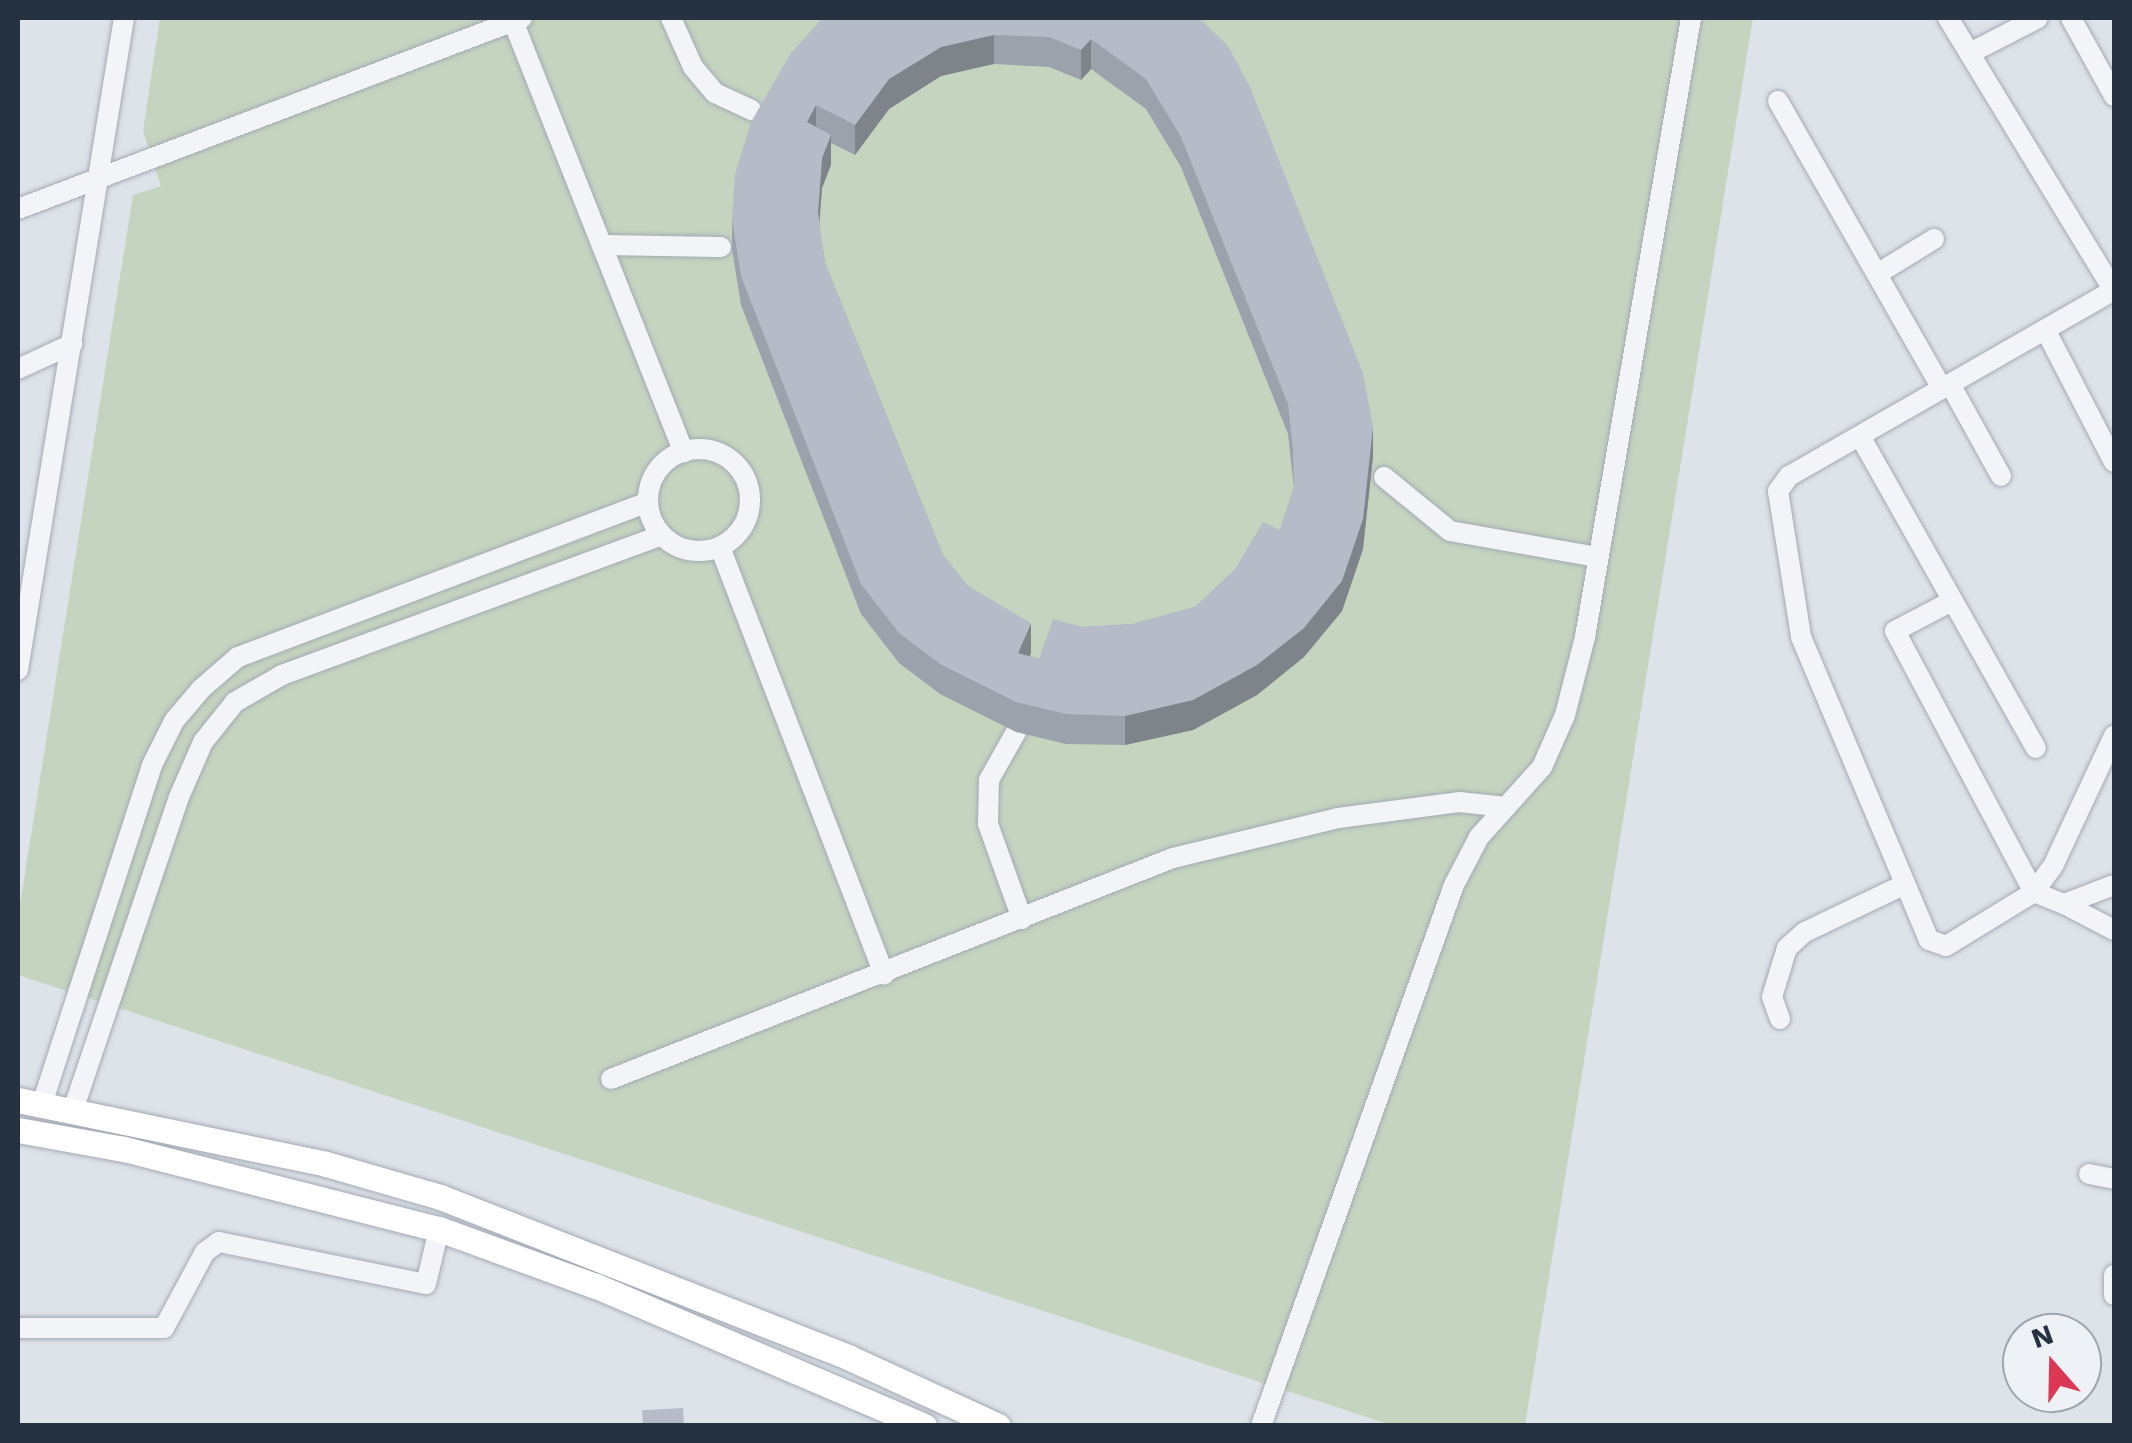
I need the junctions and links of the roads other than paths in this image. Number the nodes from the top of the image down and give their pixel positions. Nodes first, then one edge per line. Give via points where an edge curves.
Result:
1 (124, 18) edge
2 (672, 18) edge
3 (1691, 18) edge
4 (1948, 18) edge
5 (2038, 18) edge
6 (2071, 18) edge
7 (517, 19) edge
8 (1970, 53) junction
9 (2114, 96) edge
10 (1778, 102) dead end
11 (750, 110) dead end
12 (98, 177) junction
13 (18, 210) edge
14 (1934, 239) dead end
15 (602, 245) junction
16 (720, 247) dead end
17 (1876, 274) junction
18 (2114, 290) edge
19 (2047, 332) junction
20 (72, 344) junction
21 (18, 369) edge
22 (1946, 386) junction
23 (1860, 436) junction
24 (684, 452) junction
25 (2114, 462) edge
26 (2001, 476) dead end
27 (1384, 477) dead end
28 (648, 502) junction
29 (662, 535) junction
30 (720, 546) junction
31 (1598, 557) junction
32 (1950, 602) junction
33 (18, 670) edge
34 (1016, 732) dead end
35 (2114, 736) edge
36 (2036, 748) dead end
37 (1506, 806) junction
38 (2114, 884) edge
39 (1903, 885) junction
40 (2034, 892) junction
41 (2064, 904) junction
42 (1022, 919) junction
43 (2114, 930) edge
44 (884, 974) junction
45 (1780, 1019) dead end
46 (611, 1080) dead end
47 (30, 1102) edge
48 (74, 1110) junction
49 (18, 1130) edge
50 (2089, 1174) dead end
51 (2114, 1178) edge
52 (439, 1229) junction
53 (2114, 1275) edge
54 (2114, 1295) edge
55 (18, 1328) edge
56 (924, 1426) edge
57 (998, 1426) edge
58 (1261, 1426) edge

1 - 12 street
2 - 11 street via 694,67 715,93
3 - 31 street
4 - 8 street
5 - 8 street
6 - 9 street
7 - 12 street
7 - 15 street
8 - 18 street
10 - 17 street
12 - 13 street
12 - 20 street
14 - 17 street
15 - 16 street
15 - 24 street
17 - 22 street
18 - 19 street
19 - 22 street
19 - 25 street
20 - 21 street
20 - 33 street
22 - 23 street
22 - 26 street
23 - 32 street
23 - 39 street via 1790,476 1778,491 1801,637
24 - 28 street via 654,476
24 - 30 street via 722,454 748,484 746,520
27 - 31 street via 1450,531
28 - 29 street
28 - 47 street via 238,657 201,689 174,721 152,765
29 - 30 street via 683,548
29 - 48 street via 282,676 235,702 204,742 178,797
30 - 44 street
31 - 37 street via 1566,714 1542,767
32 - 36 street
32 - 40 street via 1895,631
34 - 42 street via 989,780 988,824
35 - 40 street via 2054,866
37 - 42 street via 1459,802 1267,832 1173,858
37 - 58 street via 1479,837 1426,950
38 - 41 street
39 - 40 street via 1936,946
39 - 45 street via 1805,932 1787,948 1772,998
40 - 41 street
41 - 43 street
42 - 44 street
44 - 46 street
47 - 48 main road
48 - 57 main road via 326,1164 440,1197 848,1357
49 - 52 main road via 124,1149
50 - 51 street
52 - 55 street via 426,1284 220,1242 204,1252 164,1328
52 - 56 main road via 596,1286
53 - 54 street

